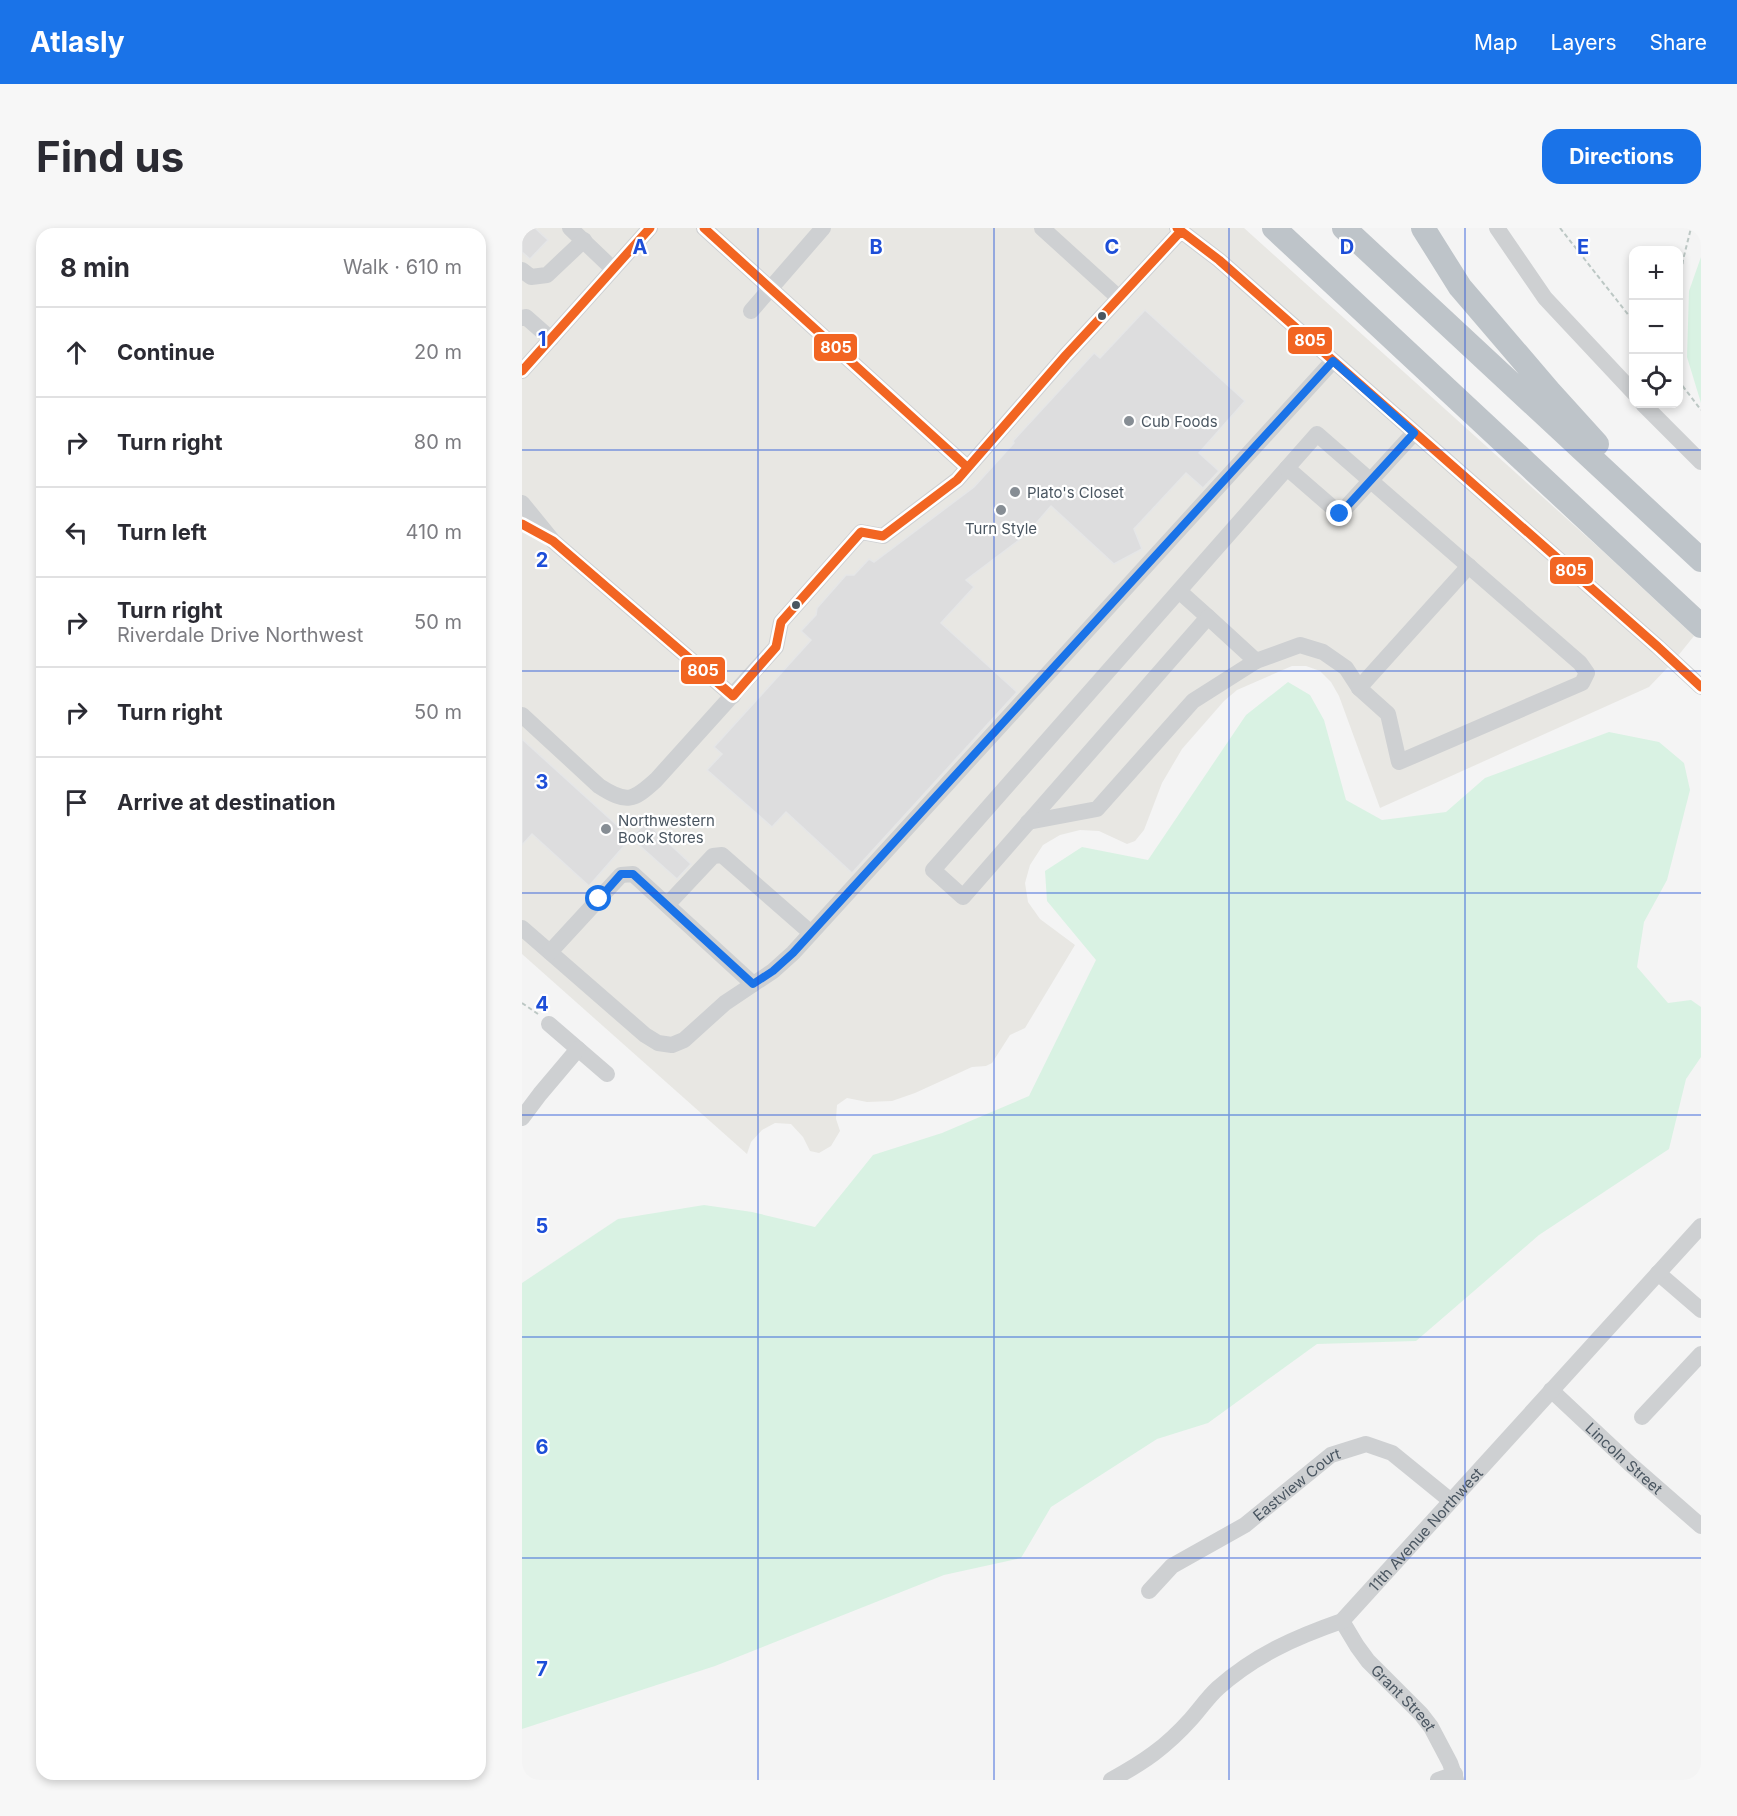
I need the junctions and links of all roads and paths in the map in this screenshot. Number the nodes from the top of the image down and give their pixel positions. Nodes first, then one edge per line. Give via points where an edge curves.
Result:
1 (570, 228) edge
2 (704, 228) edge
3 (823, 228) edge
4 (1042, 228) edge
5 (1274, 228) edge
6 (1344, 228) edge
7 (1423, 228) edge
8 (1497, 228) edge
9 (1560, 228) edge
10 (1691, 228) edge
11 (1179, 229) edge
12 (644, 230) edge
13 (584, 240) junction
14 (614, 269) junction
15 (522, 270) edge
16 (771, 289) junction
17 (1119, 298) junction
18 (1679, 300) edge
19 (751, 311) dead end
20 (523, 316) edge
21 (1629, 316) edge
22 (551, 339) junction
23 (1333, 361) junction
24 (522, 371) edge
25 (1683, 387) edge
26 (1629, 388) edge
27 (1647, 408) edge
28 (1701, 410) edge
29 (1414, 433) junction
30 (1701, 462) edge
31 (967, 467) junction
32 (1287, 468) junction
33 (1370, 481) junction
34 (522, 503) edge
35 (522, 524) edge
36 (553, 541) junction
37 (1701, 560) edge
38 (1468, 566) junction
39 (1179, 591) junction
40 (1208, 617) junction
41 (1701, 626) edge
42 (1256, 661) junction
43 (1701, 687) edge
44 (1359, 688) junction
45 (733, 696) junction
46 (522, 715) edge
47 (1028, 822) junction
48 (668, 905) junction
49 (522, 928) edge
50 (811, 933) junction
51 (550, 952) junction
52 (753, 984) junction
53 (522, 1003) edge
54 (549, 1023) joint
55 (578, 1049) junction
56 (607, 1074) dead end
57 (522, 1118) edge
58 (1701, 1226) edge
59 (1658, 1273) junction
60 (1701, 1310) edge
61 (1701, 1354) edge
62 (1551, 1390) junction
63 (1642, 1417) dead end
64 (1451, 1501) junction
65 (1701, 1526) edge
66 (1149, 1591) dead end
67 (1342, 1622) junction
68 (1455, 1777) edge
69 (1112, 1780) edge
70 (1438, 1780) edge

1 - 13 street
2 - 16 street
3 - 16 street
4 - 17 street
5 - 41 highway
6 - 37 highway
7 - 37 highway via 1460,287
8 - 26 street via 1545,298
9 - 21 path
10 - 18 path
11 - 17 street
11 - 23 street
12 - 14 street
13 - 14 street
13 - 15 street via 547,275 531,277
14 - 22 street
16 - 19 street
16 - 31 street
17 - 31 street
20 - 22 street
22 - 24 street
23 - 29 street
23 - 50 street
25 - 28 path
27 - 30 street
29 - 33 street
29 - 43 street
31 - 45 street via 957,480 883,536 861,532 781,622 777,647
32 - 33 street via 1340,514
32 - 33 street via 1317,434
32 - 39 street
33 - 38 street
34 - 36 street
35 - 36 street
36 - 45 street
38 - 44 street
38 - 44 street via 1580,663 1587,673 1582,683 1400,762 1388,714
39 - 40 street
39 - 47 street via 933,870 963,897
40 - 42 street
40 - 47 street
42 - 44 street via 1300,645 1323,652 1346,668
42 - 47 street via 1193,701 1097,809
45 - 46 street via 656,780 639,796 625,799 599,786
48 - 50 street via 713,856 722,855
48 - 51 street via 633,874 621,874
48 - 52 street
49 - 51 street
50 - 52 street via 773,971
51 - 52 street via 658,1043 672,1045 684,1040
53 - 54 path
54 - 55 street
55 - 56 street
55 - 57 street
58 - 59 street, 11th Avenue Northwest
59 - 60 street
59 - 62 street, 11th Avenue Northwest
61 - 63 street
62 - 64 street, 11th Avenue Northwest
62 - 65 street, Lincoln Street
64 - 66 street, Eastview Court via 1392,1453 1366,1444 1331,1455 1245,1525 1172,1566
64 - 67 street, 11th Avenue Northwest
67 - 68 street, Grant Street via 1368,1661 1431,1727
67 - 69 street via 1307,1633 1252,1662 1217,1689 1162,1749
68 - 70 street

